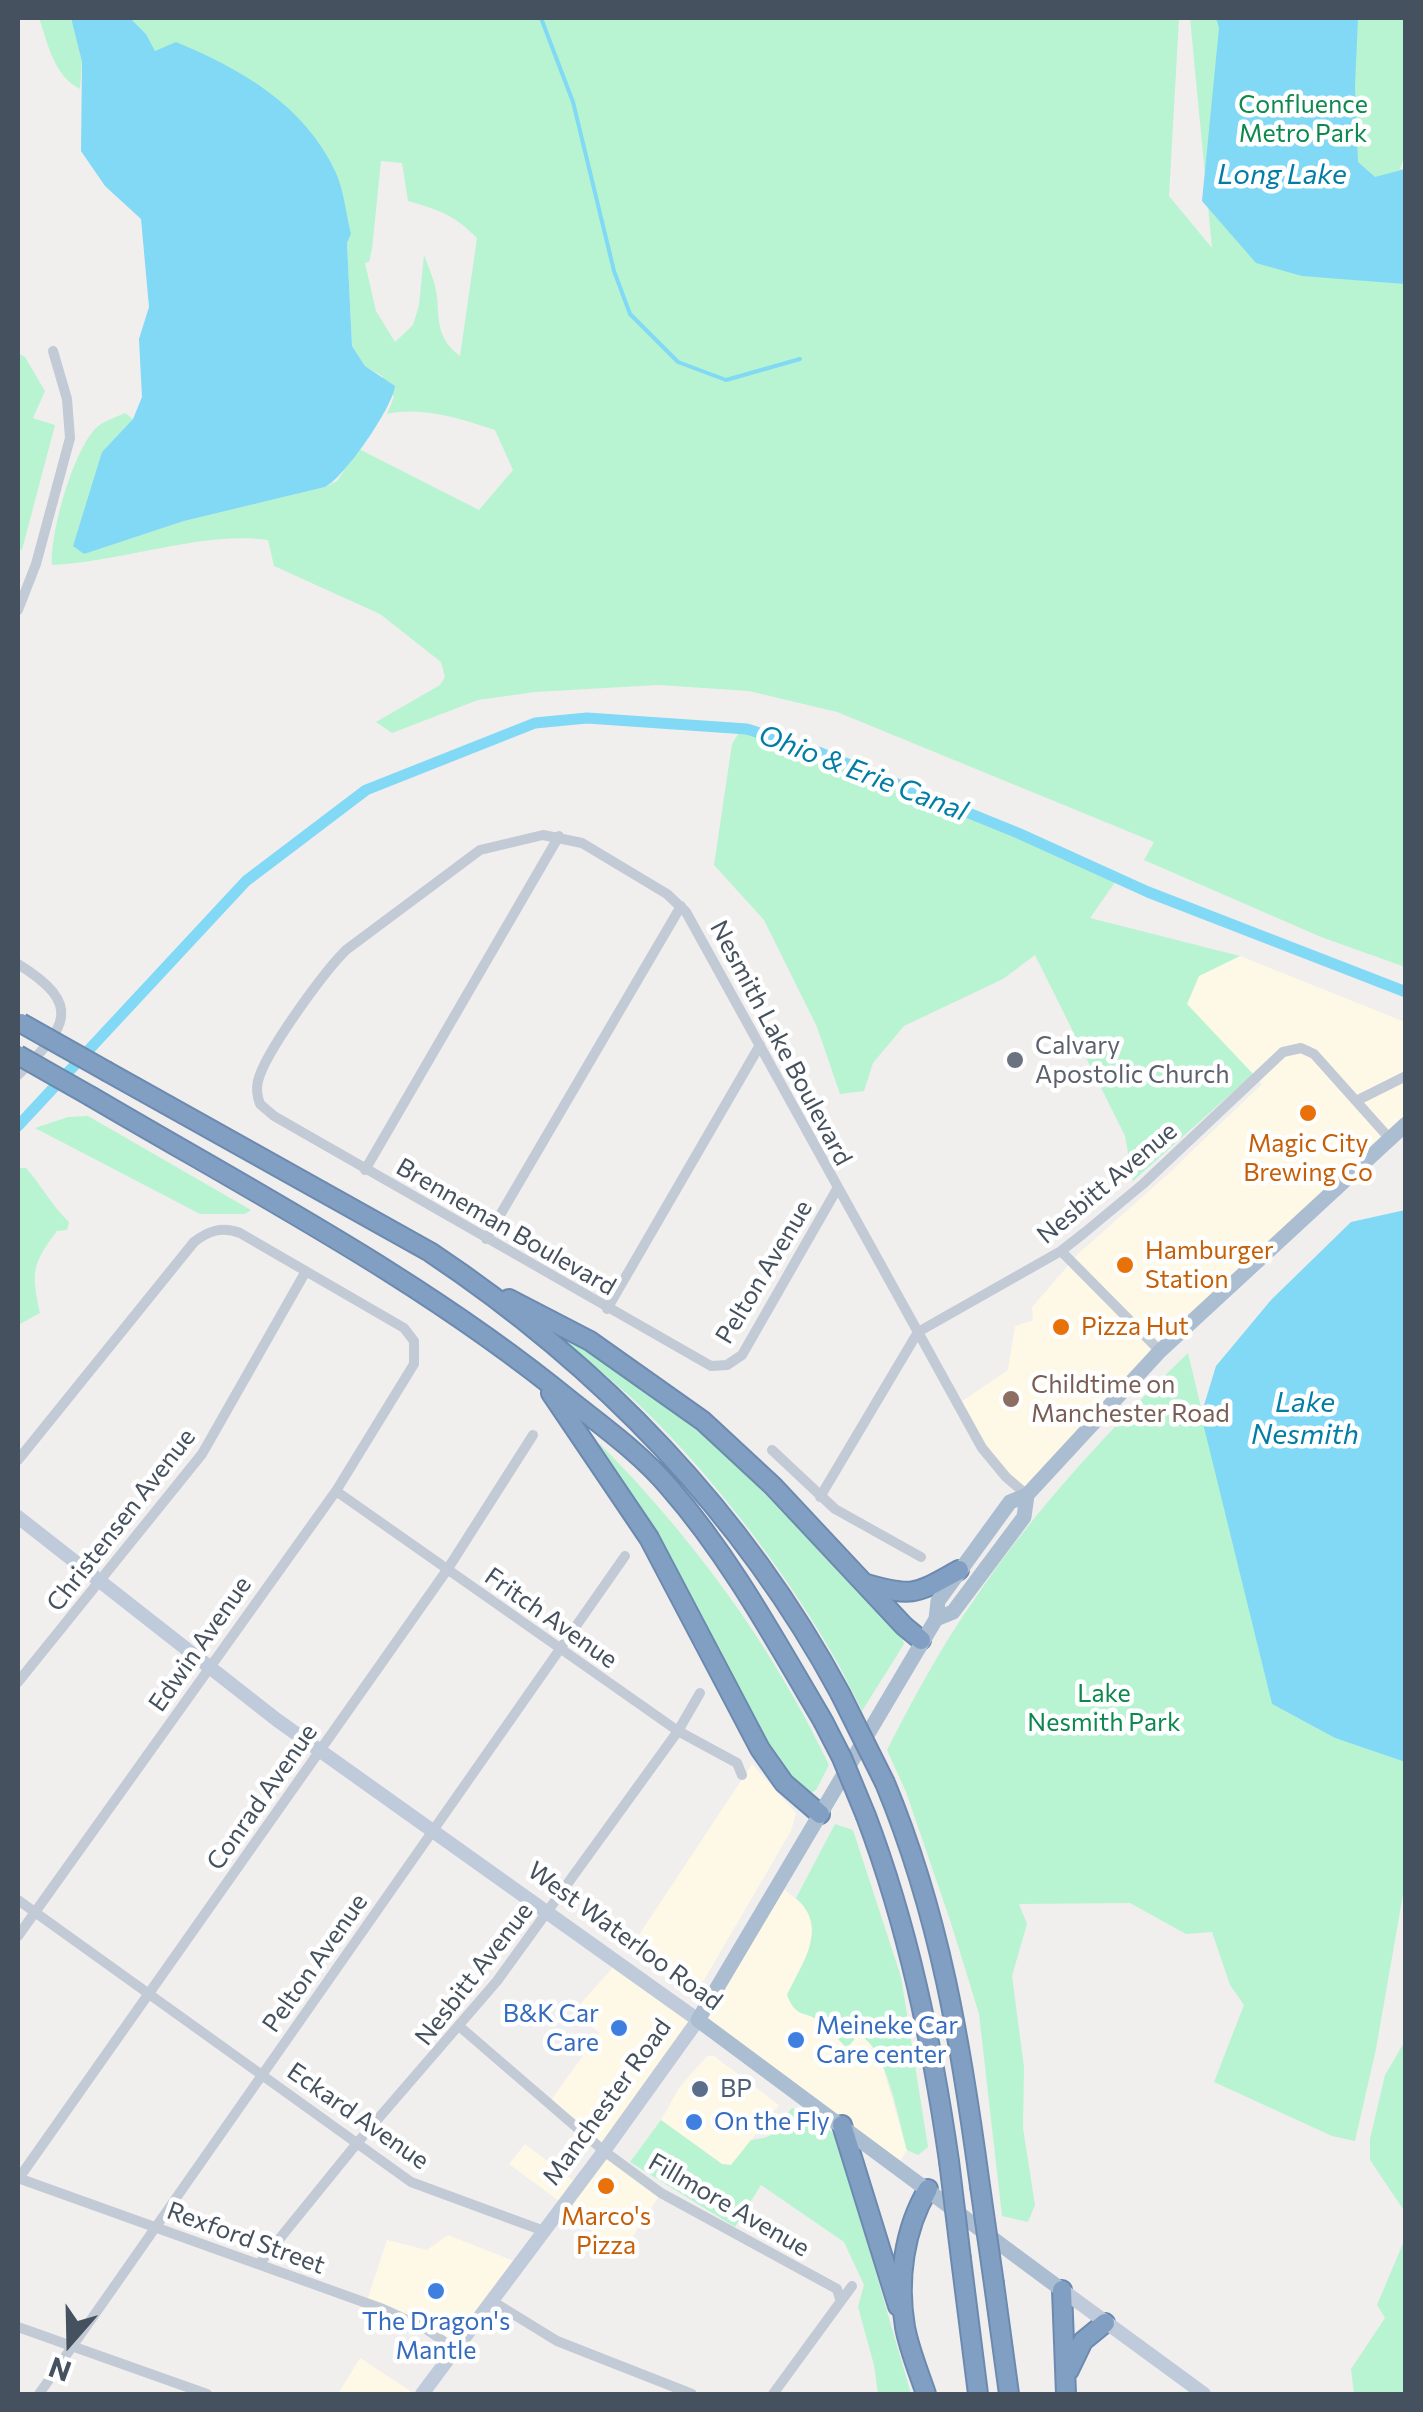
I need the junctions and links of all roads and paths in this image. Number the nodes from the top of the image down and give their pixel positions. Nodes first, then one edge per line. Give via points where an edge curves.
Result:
1 (52, 351) dead end
2 (18, 610) edge
3 (558, 836) junction
4 (681, 906) junction
5 (18, 964) edge
6 (20, 1022) edge
7 (760, 1046) junction
8 (18, 1055) edge
9 (18, 1075) edge
10 (1406, 1076) edge
11 (1356, 1101) junction
12 (1406, 1124) edge
13 (1390, 1139) junction
14 (365, 1170) junction
15 (836, 1189) junction
16 (486, 1239) junction
17 (1061, 1251) junction
18 (306, 1272) junction
19 (472, 1280) junction
20 (607, 1309) junction
21 (918, 1332) junction
22 (1160, 1352) junction
23 (720, 1367) joint
24 (536, 1372) junction
25 (533, 1436) dead end
26 (772, 1450) dead end
27 (18, 1460) edge
28 (336, 1491) junction
29 (1027, 1496) junction
30 (820, 1498) junction
31 (18, 1517) edge
32 (626, 1556) dead end
33 (921, 1557) dead end
34 (447, 1570) junction
35 (959, 1570) junction
36 (98, 1582) junction
37 (866, 1583) junction
38 (936, 1619) junction
39 (921, 1640) junction
40 (562, 1651) junction
41 (207, 1668) junction
42 (18, 1682) edge
43 (700, 1693) dead end
44 (678, 1731) junction
45 (320, 1748) junction
46 (742, 1776) dead end
47 (820, 1814) junction
48 (432, 1828) junction
49 (18, 1900) edge
50 (34, 1912) junction
51 (548, 1912) junction
52 (18, 1936) edge
53 (149, 1993) junction
54 (698, 2020) junction
55 (460, 2026) junction
56 (262, 2072) junction
57 (842, 2125) junction
58 (358, 2142) junction
59 (604, 2152) junction
60 (18, 2178) edge
61 (928, 2189) junction
62 (156, 2227) junction
63 (544, 2231) junction
64 (259, 2264) junction
65 (852, 2286) dead end
66 (1062, 2290) junction
67 (840, 2299) junction
68 (492, 2302) junction
69 (1105, 2323) junction
70 (18, 2327) edge
71 (905, 2327) junction
72 (71, 2346) junction
73 (456, 2349) junction
74 (1066, 2393) edge
75 (39, 2394) edge
76 (207, 2394) edge
77 (422, 2394) edge
78 (692, 2394) edge
79 (773, 2394) edge
80 (926, 2394) edge
81 (978, 2394) edge
82 (1009, 2394) edge
83 (1204, 2394) edge

1 - 2 street via 70,438
3 - 4 street, Nesmith Lake Boulevard via 591,848
3 - 14 street
3 - 14 street, Brenneman Boulevard via 480,850 346,950 260,1074 258,1098 274,1116
4 - 7 street, Nesmith Lake Boulevard
4 - 16 street
5 - 9 street via 49,985 62,1012 56,1031
6 - 19 highway, bridge
7 - 15 street, Nesmith Lake Boulevard
7 - 20 street
8 - 24 highway, bridge via 442,1305
10 - 11 street
11 - 13 street, Nesbitt Avenue
11 - 17 street, Nesbitt Avenue via 1308,1050 1283,1052
12 - 13 main road, Manchester Road
13 - 22 main road, Manchester Road
14 - 16 street, Brenneman Boulevard
15 - 21 street, Nesmith Lake Boulevard
15 - 23 street, Pelton Avenue via 742,1355
16 - 20 street, Brenneman Boulevard
17 - 21 street, Nesbitt Avenue
17 - 22 street
18 - 27 street via 230,1230 212,1231 190,1248
18 - 28 street, Edwin Avenue via 404,1328 416,1347 410,1372
18 - 36 street, Christensen Avenue via 202,1454
19 - 37 highway via 570,1330 663,1390 728,1442
19 - 82 highway, bridge via 617,1398 680,1463 782,1595 885,1783 929,1906 963,2054
20 - 23 street, Brenneman Boulevard
21 - 29 street, Nesmith Lake Boulevard via 982,1448
21 - 30 street, Nesbitt Avenue
22 - 29 main road, Manchester Road
24 - 47 highway via 650,1538 760,1749 784,1783
24 - 81 highway, bridge via 667,1484 736,1573 842,1758 884,1864 918,1991 949,2161
25 - 34 street, Conrad Avenue
26 - 30 street
28 - 34 street, Fritch Avenue
28 - 41 street, Edwin Avenue
29 - 35 main road, Manchester Road via 1010,1502
29 - 38 main road, Manchester Road via 1024,1517 953,1612
30 - 33 street
31 - 36 main road, West Waterloo Road
32 - 40 street, Pelton Avenue
34 - 40 street, Fritch Avenue
34 - 45 street, Conrad Avenue
35 - 37 highway via 918,1593
35 - 38 main road, Manchester Road via 938,1601
36 - 41 main road, West Waterloo Road
36 - 42 street, Christensen Avenue
37 - 39 highway
38 - 39 main road, Manchester Road
39 - 47 main road, Manchester Road
40 - 44 street, Fritch Avenue
40 - 48 street, Pelton Avenue
41 - 45 main road, West Waterloo Road
41 - 50 street, Edwin Avenue
43 - 44 street, Nesbitt Avenue
44 - 46 street, Fritch Avenue via 737,1763
44 - 51 street, Nesbitt Avenue
45 - 48 main road, West Waterloo Road
45 - 53 street, Conrad Avenue
47 - 54 main road, Manchester Road
48 - 51 main road, West Waterloo Road
48 - 56 street, Pelton Avenue
49 - 50 street, Eckard Avenue
50 - 52 street, Edwin Avenue
50 - 53 street, Eckard Avenue
51 - 54 main road, West Waterloo Road
51 - 55 street, Nesbitt Avenue
53 - 56 street, Eckard Avenue
53 - 60 street, Conrad Avenue
54 - 57 main road, West Waterloo Road
54 - 59 main road, Manchester Road
55 - 58 street, Nesbitt Avenue
55 - 59 street, Fillmore Avenue
56 - 58 street, Eckard Avenue
56 - 62 street, Pelton Avenue
57 - 61 main road, West Waterloo Road
57 - 71 highway
58 - 63 street, Eckard Avenue via 418,2185
58 - 64 street, Nesbitt Avenue
59 - 63 main road, Manchester Road
59 - 67 street, Fillmore Avenue via 671,2200 837,2289
60 - 62 street, Rexford Street
61 - 66 main road, West Waterloo Road
61 - 71 highway via 908,2231
62 - 64 street, Rexford Street
62 - 72 street, Pelton Avenue
63 - 68 main road, Manchester Road
64 - 73 street, Rexford Street via 404,2318
65 - 67 street
66 - 69 main road, West Waterloo Road
66 - 74 highway
67 - 79 street
68 - 73 main road, Manchester Road
68 - 78 street via 557,2341
69 - 74 highway via 1076,2352
69 - 83 main road, West Waterloo Road
70 - 72 street
71 - 80 highway
72 - 75 street, Pelton Avenue
72 - 76 street
73 - 77 main road, Manchester Road

